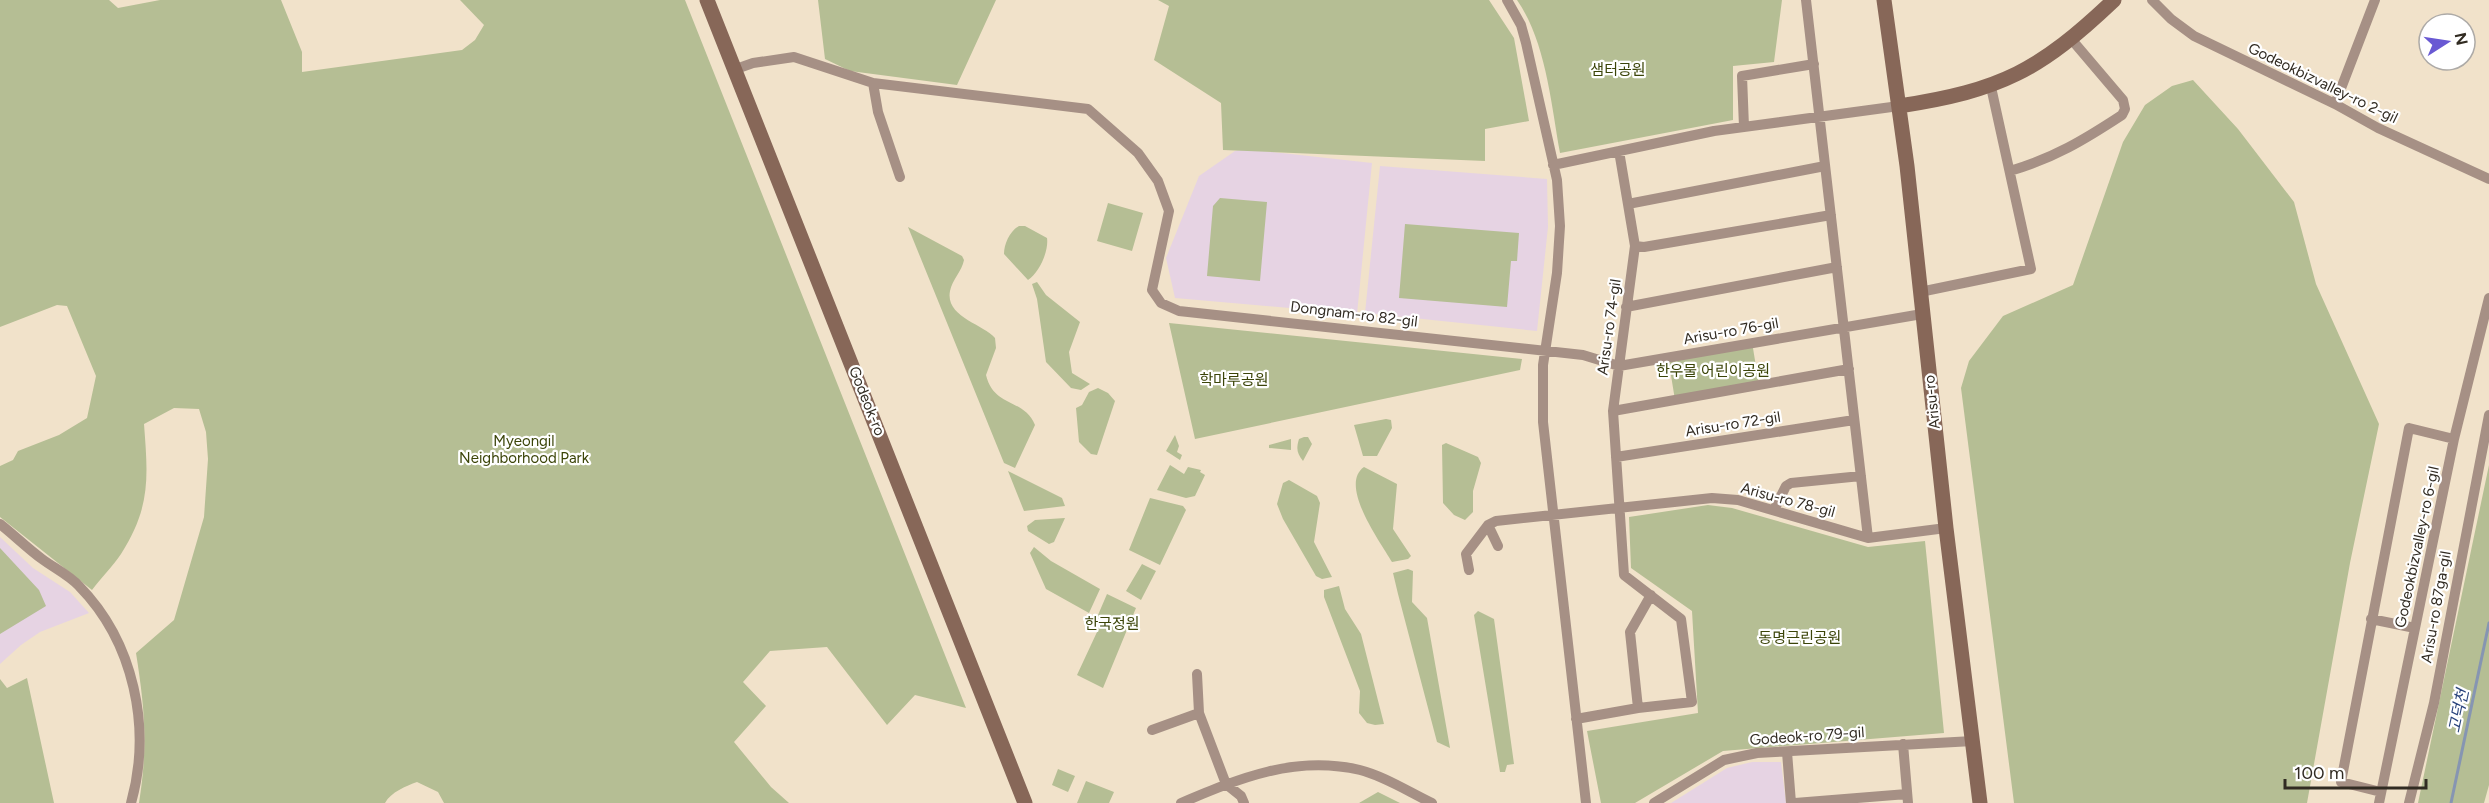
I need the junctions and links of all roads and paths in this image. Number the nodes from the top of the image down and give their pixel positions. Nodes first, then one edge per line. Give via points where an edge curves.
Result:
1 (707, 0) edge
2 (1508, 0) edge
3 (1806, 0) edge
4 (1884, 0) edge
5 (2114, 0) edge
6 (2152, 0) edge
7 (2374, 0) edge
8 (2072, 40) junction
9 (1814, 64) junction
10 (736, 69) junction
11 (873, 83) junction
12 (1991, 87) junction
13 (2335, 104) junction
14 (1899, 106) junction
15 (1820, 117) junction
16 (1744, 127) junction
17 (1619, 151) junction
18 (1553, 165) junction
19 (1826, 166) junction
20 (2010, 171) junction
21 (900, 177) dead end
22 (2489, 179) edge
23 (1628, 204) junction
24 (1831, 215) junction
25 (1635, 246) junction
26 (1837, 267) junction
27 (1920, 292) junction
28 (2489, 298) edge
29 (1626, 307) junction
30 (1922, 314) junction
31 (1845, 327) junction
32 (1546, 352) junction
33 (1619, 366) junction
34 (1849, 369) junction
35 (1613, 411) junction
36 (2489, 415) edge
37 (1854, 420) junction
38 (2454, 439) junction
39 (1616, 457) junction
40 (1861, 476) junction
41 (1620, 507) junction
42 (1774, 510) junction
43 (1554, 516) junction
44 (0, 524) edge
45 (1488, 525) junction
46 (1946, 528) junction
47 (1868, 538) junction
48 (1497, 546) dead end
49 (1469, 570) dead end
50 (1651, 596) junction
51 (2371, 619) junction
52 (2415, 628) junction
53 (1197, 674) dead end
54 (1638, 708) junction
55 (1199, 713) junction
56 (1576, 719) junction
57 (1152, 730) dead end
58 (1972, 741) junction
59 (1903, 744) junction
60 (1787, 752) junction
61 (1226, 784) junction
62 (2380, 798) edge
63 (1908, 799) edge
64 (1853, 801) edge
65 (131, 803) edge
66 (1025, 803) edge
67 (1181, 803) edge
68 (1244, 803) edge
69 (1432, 803) edge
70 (1586, 803) edge
71 (1654, 803) edge
72 (1791, 803) edge
73 (1795, 803) edge
74 (1980, 803) edge
75 (2409, 803) edge

1 - 10 main road, Godeok-ro
2 - 18 street via 1526,43
3 - 9 street
4 - 14 main road, Arisu-ro
5 - 8 main road
6 - 13 street, Godeokbizvalley-ro 2-gil via 2194,36
7 - 13 street
8 - 12 main road via 2040,63
8 - 20 street via 2116,92 2125,109 2081,143
9 - 15 street
9 - 16 street via 1742,76
10 - 11 street via 794,57
10 - 66 main road, Godeok-ro
11 - 21 street via 878,112
11 - 32 street, Dongnam-ro 82-gil via 1088,109 1138,153 1158,181 1169,211 1152,290 1161,303 1179,311
12 - 14 main road
12 - 20 street
13 - 22 street, Godeokbizvalley-ro 2-gil
14 - 15 street
14 - 27 main road, Arisu-ro
15 - 16 street
15 - 19 street
16 - 17 street
17 - 18 street
17 - 23 street, Arisu-ro 74-gil
18 - 32 street via 1560,226
19 - 23 street
19 - 24 street
20 - 27 street via 2031,269
23 - 25 street, Arisu-ro 74-gil
24 - 25 street
24 - 26 street
25 - 29 street, Arisu-ro 74-gil
26 - 29 street
26 - 31 street
27 - 30 main road, Arisu-ro
28 - 38 street, Godeokbizvalley-ro 6-gil
29 - 33 street, Arisu-ro 74-gil
30 - 31 street, Arisu-ro 76-gil
30 - 46 main road, Arisu-ro
31 - 33 street, Arisu-ro 76-gil
31 - 34 street
32 - 33 street, Arisu-ro 76-gil via 1583,356
32 - 43 street via 1543,422
33 - 35 street, Arisu-ro 74-gil
34 - 35 street
34 - 37 street
35 - 39 street, Arisu-ro 74-gil
36 - 75 street, Arisu-ro 87ga-gil via 2434,703
37 - 39 street, Arisu-ro 72-gil
37 - 40 street
38 - 51 street via 2409,428
38 - 52 street, Godeokbizvalley-ro 6-gil
39 - 41 street, Arisu-ro 74-gil
40 - 42 street via 1791,483
40 - 47 street
41 - 42 street, Arisu-ro 78-gil via 1712,498
41 - 43 street, Arisu-ro 78-gil
41 - 50 street via 1624,575
42 - 47 street, Arisu-ro 78-gil
43 - 45 street, Arisu-ro 78-gil
43 - 56 street
44 - 65 street via 78,585 109,625 133,677 142,743
45 - 48 street
45 - 49 street via 1467,554
46 - 47 street, Arisu-ro 78-gil
46 - 58 main road, Arisu-ro
50 - 54 street via 1629,632
50 - 54 street via 1681,618 1692,702
51 - 52 street
51 - 62 street via 2342,782
52 - 62 street, Godeokbizvalley-ro 6-gil
53 - 55 street
54 - 56 street
55 - 57 street
55 - 61 street
56 - 70 street
58 - 59 street, Godeok-ro 79-gil
58 - 74 main road, Arisu-ro
59 - 60 street, Godeok-ro 79-gil
59 - 63 street
60 - 71 street, Godeok-ro 79-gil via 1724,760
60 - 72 street
61 - 67 street
61 - 68 street
61 - 69 street via 1270,769 1313,764 1362,770
63 - 64 street
64 - 73 street

